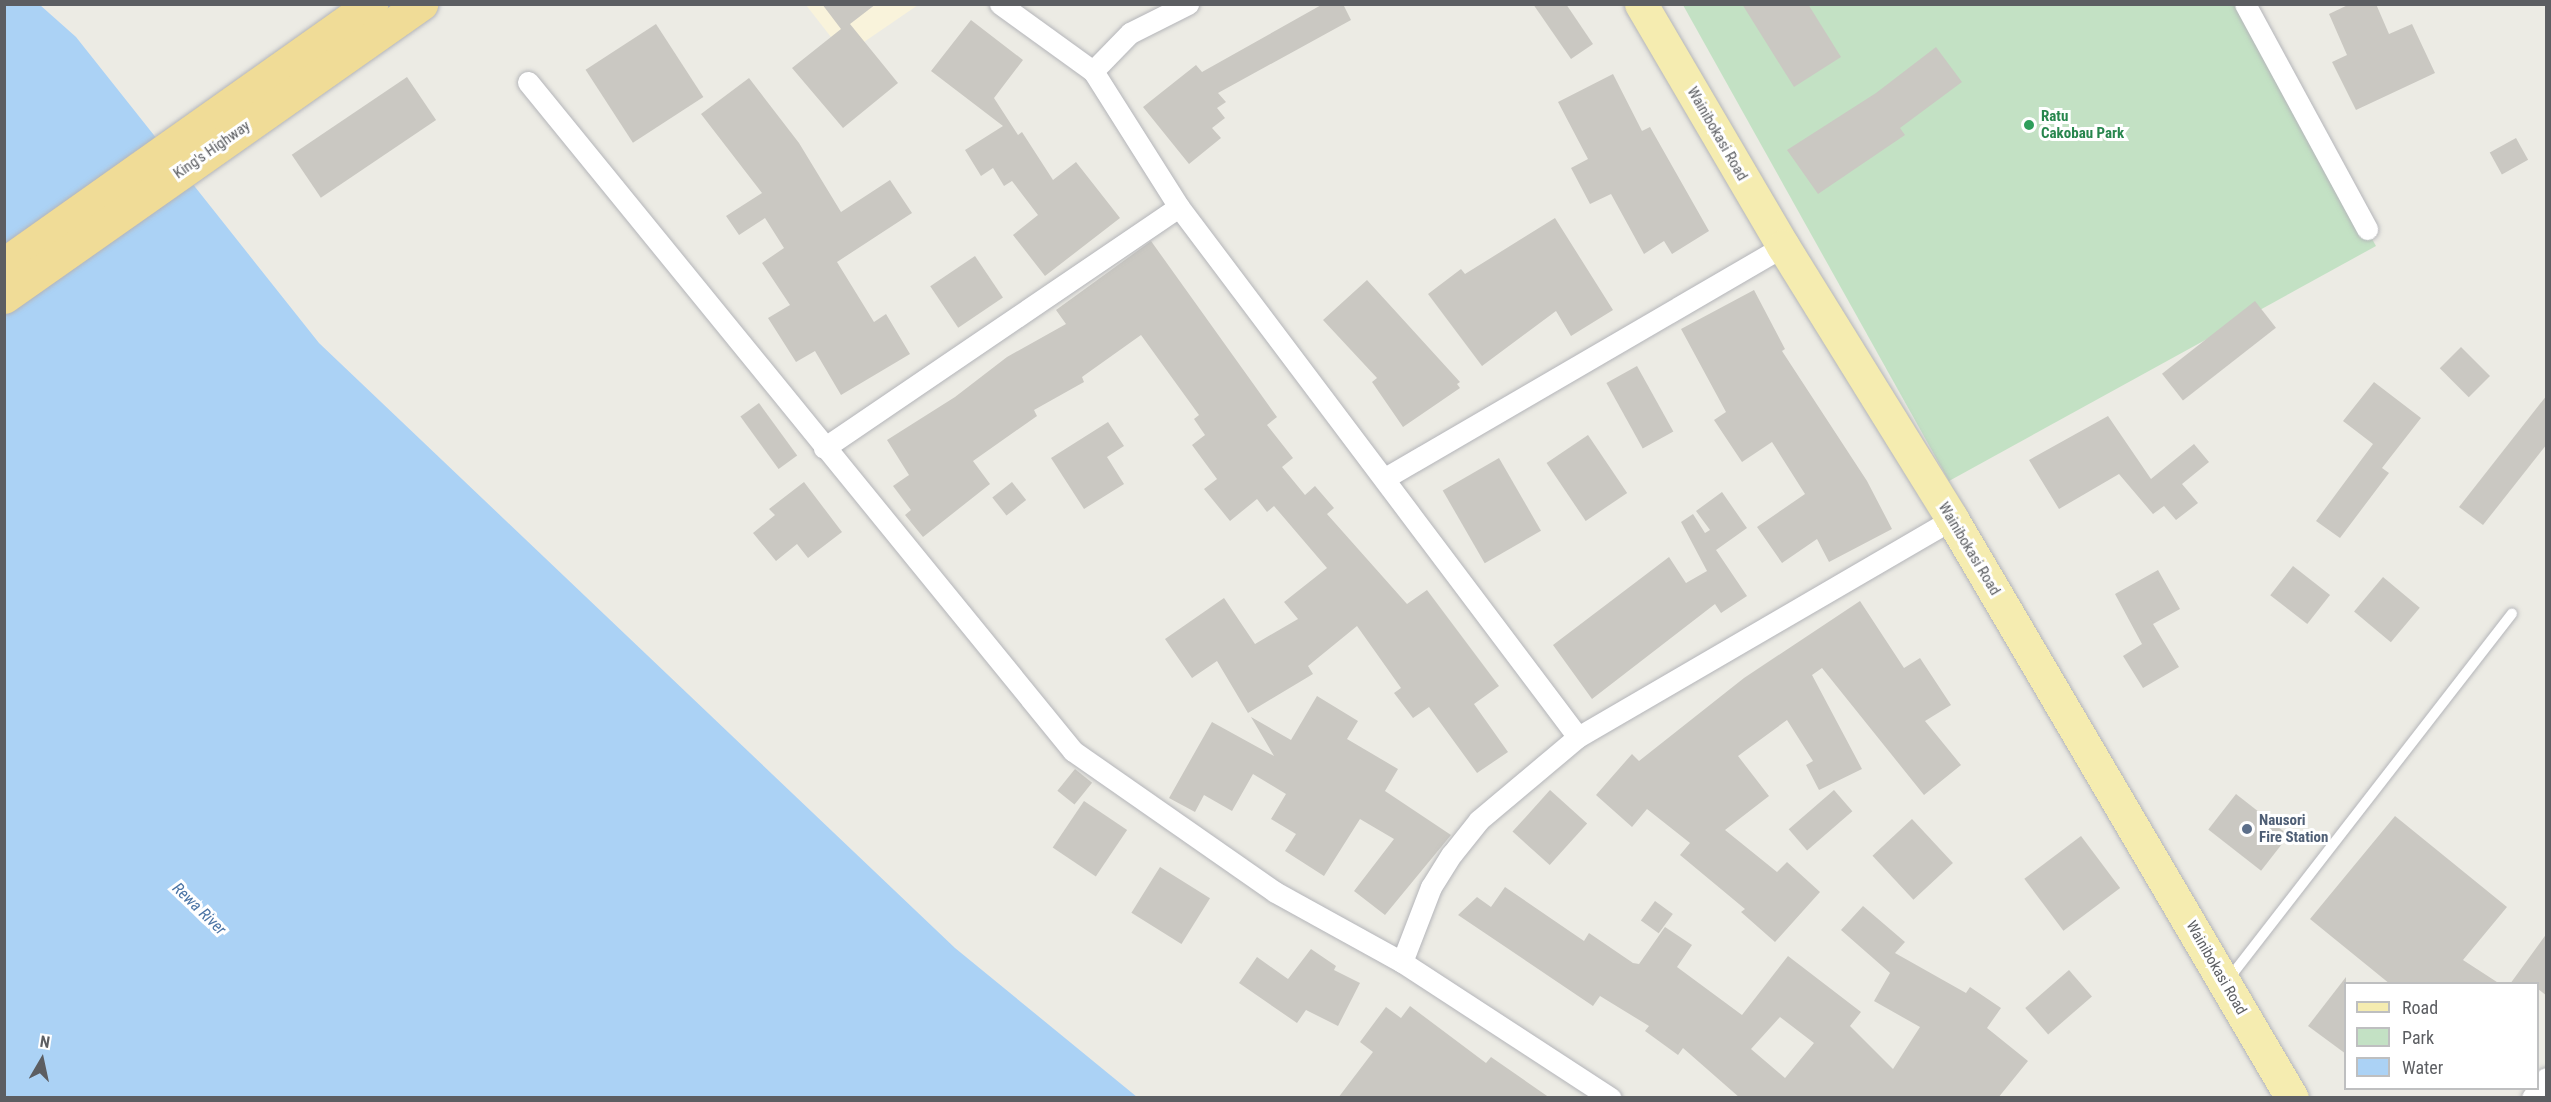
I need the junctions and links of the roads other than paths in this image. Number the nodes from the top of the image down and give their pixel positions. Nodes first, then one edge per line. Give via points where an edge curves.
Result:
1 (371, 4) edge
2 (421, 4) edge
3 (1000, 4) edge
4 (1188, 4) edge
5 (1641, 4) edge
6 (2245, 4) edge
7 (1094, 71) junction
8 (290, 79) junction
9 (528, 82) dead end
10 (1179, 207) junction
11 (2367, 229) dead end
12 (1783, 246) junction
13 (4, 264) edge
14 (4, 297) edge
15 (824, 448) junction
16 (1385, 478) junction
17 (1952, 519) junction
18 (2512, 614) dead end
19 (1578, 737) junction
20 (1402, 962) junction
21 (2225, 983) junction
22 (1611, 1098) edge
23 (2292, 1098) edge

1 - 8 highway, King's Highway
2 - 8 highway, King's Highway
3 - 7 street
4 - 7 street via 1131,33
5 - 12 main road, Wainibokasi Road
6 - 11 street
7 - 10 street
8 - 13 highway, King's Highway
8 - 14 highway, King's Highway
9 - 15 street
10 - 15 street
10 - 16 street
12 - 16 street
12 - 17 main road, Wainibokasi Road
15 - 20 street via 1073,751 1275,892
16 - 19 street
17 - 19 street
17 - 21 main road, Wainibokasi Road
18 - 21 lane
19 - 20 street via 1479,820 1452,854 1423,904
20 - 22 street
21 - 23 main road, Wainibokasi Road

